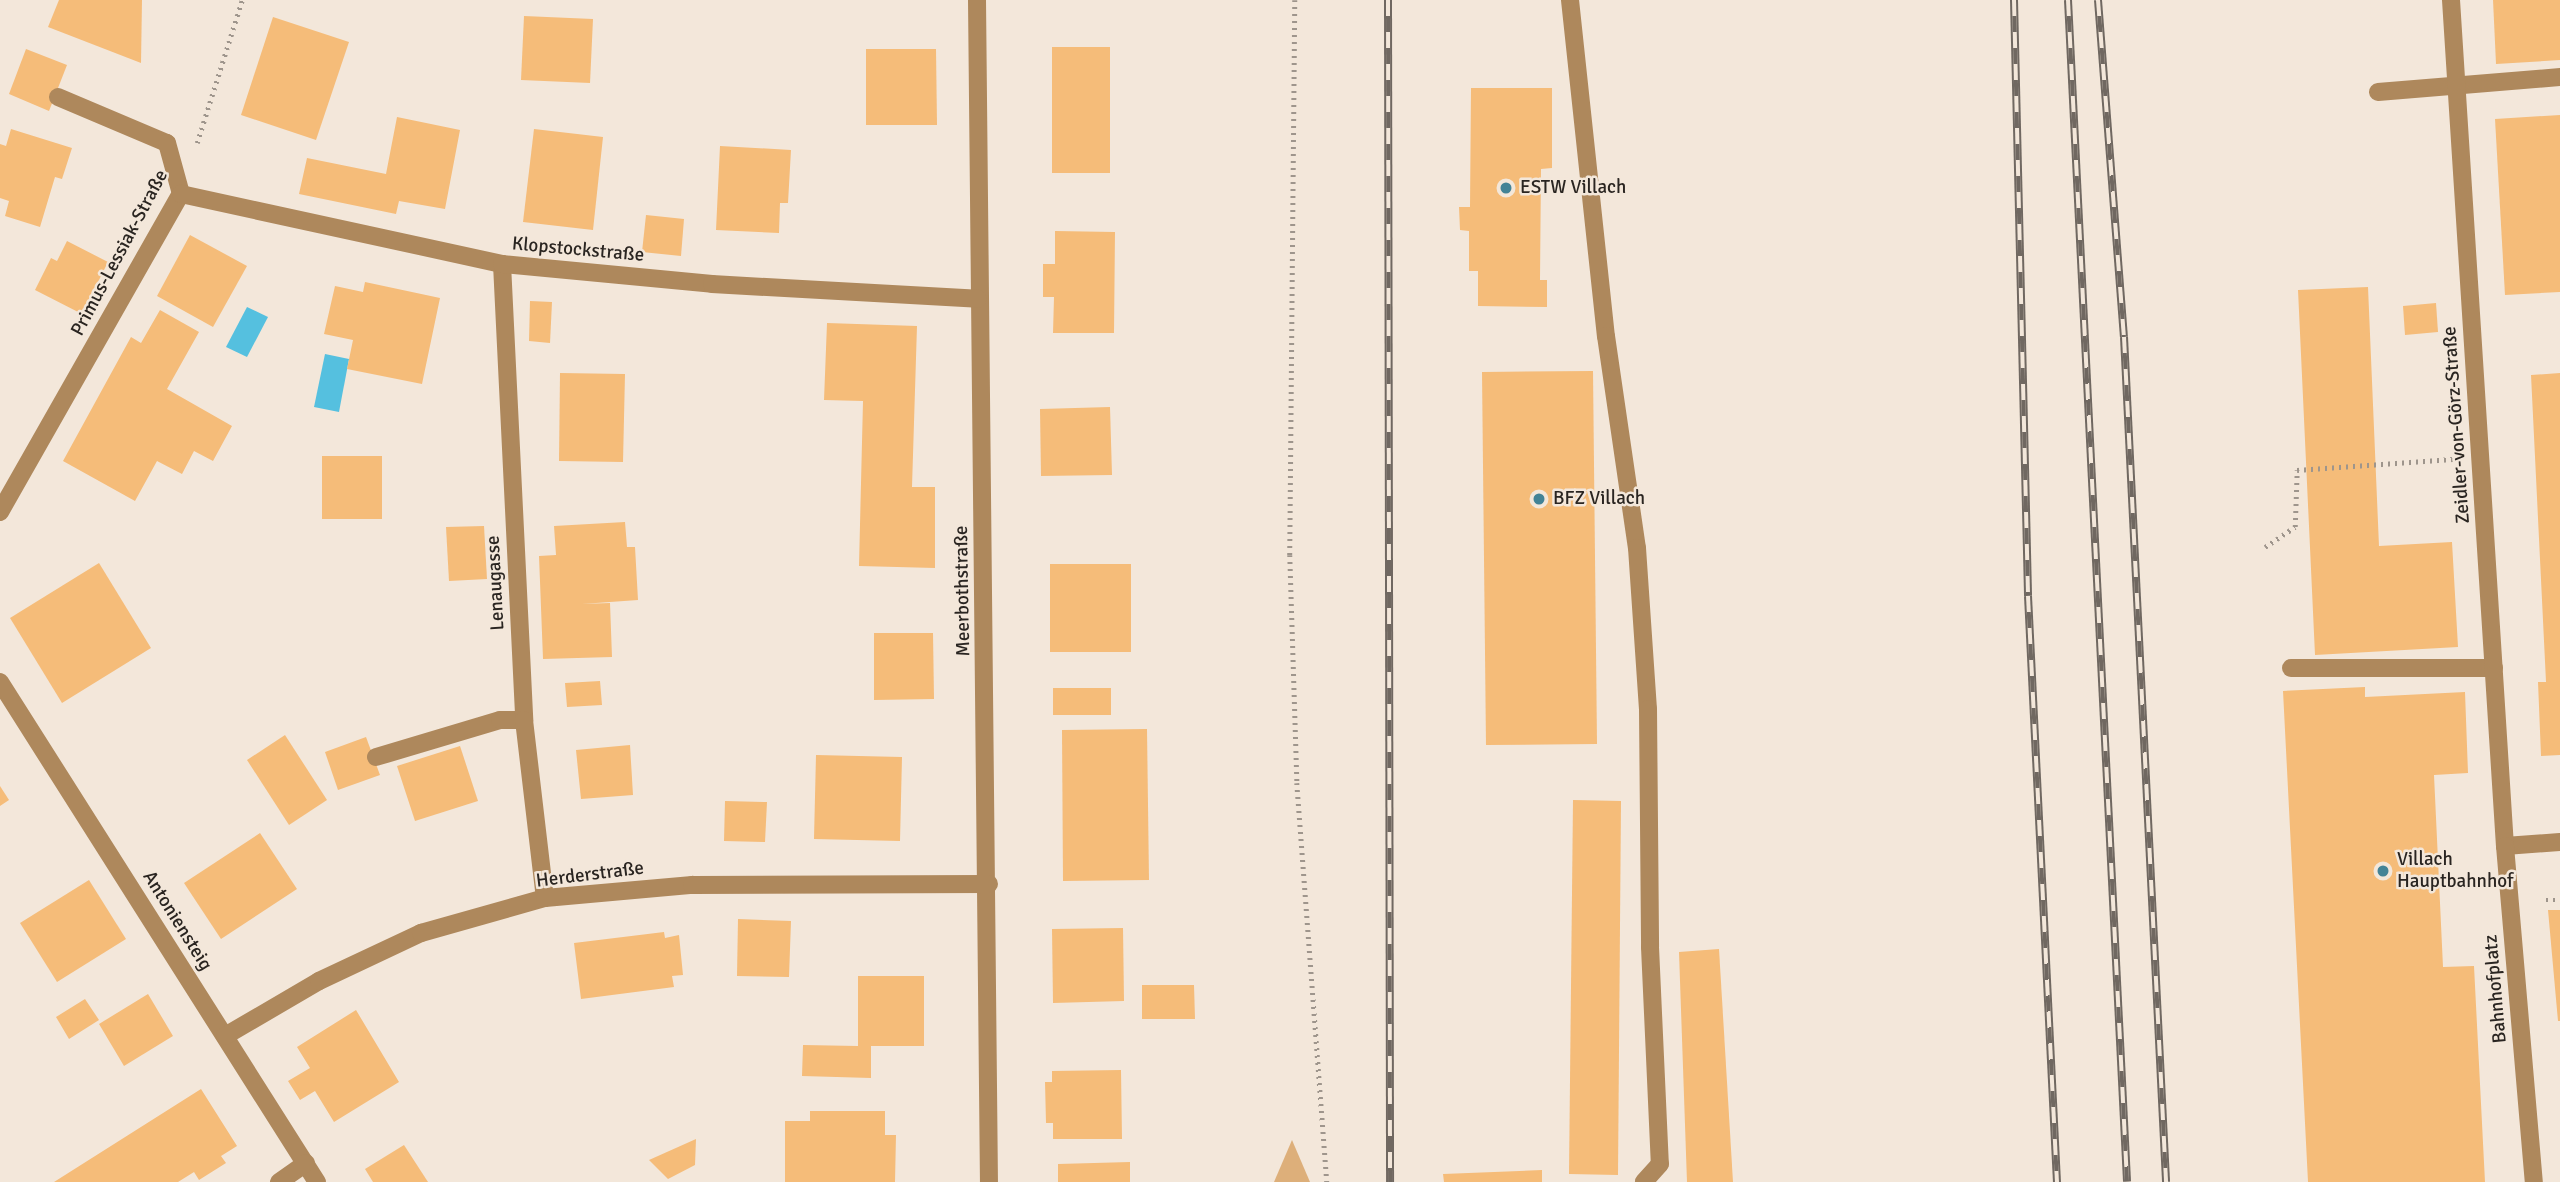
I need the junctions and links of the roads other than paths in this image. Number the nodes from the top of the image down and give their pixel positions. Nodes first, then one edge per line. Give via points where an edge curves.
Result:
1 (977, 0) edge
2 (1570, 0) edge
3 (2451, 0) edge
4 (2560, 77) edge
5 (2456, 85) junction
6 (2378, 92) dead end
7 (58, 97) dead end
8 (181, 194) junction
9 (502, 264) junction
10 (978, 299) junction
11 (0, 512) edge
12 (2291, 668) dead end
13 (2494, 668) junction
14 (0, 682) edge
15 (524, 720) junction
16 (376, 757) dead end
17 (2560, 842) edge
18 (2505, 846) junction
19 (989, 884) junction
20 (545, 898) junction
21 (225, 1036) junction
22 (306, 1163) junction
23 (279, 1182) edge
24 (317, 1182) edge
25 (989, 1182) edge
26 (1644, 1182) edge
27 (2534, 1182) edge

1 - 10 street, Meerbothstraße
2 - 26 street via 1606,336 1637,548 1648,709 1650,947 1660,1164
3 - 5 street, Zeidler-von-Görz-Straße
4 - 5 street
5 - 6 street
5 - 13 street, Zeidler-von-Görz-Straße
7 - 8 street via 167,143
8 - 9 street, Klopstockstraße
8 - 11 street, Primus-Lessiak-Straße
9 - 10 street, Klopstockstraße via 712,284
9 - 15 street, Lenaugasse
10 - 19 street, Meerbothstraße
12 - 13 street
13 - 18 street, Zeidler-von-Görz-Straße
14 - 21 street, Antoniensteig
15 - 16 street via 500,720
15 - 20 street, Lenaugasse
17 - 18 street
18 - 27 street, Bahnhofplatz
19 - 20 street, Herderstraße via 692,885
19 - 25 street, Meerbothstraße
20 - 21 street, Herderstraße via 421,933 319,981
21 - 22 street, Antoniensteig
22 - 23 street
22 - 24 street, Antoniensteig

